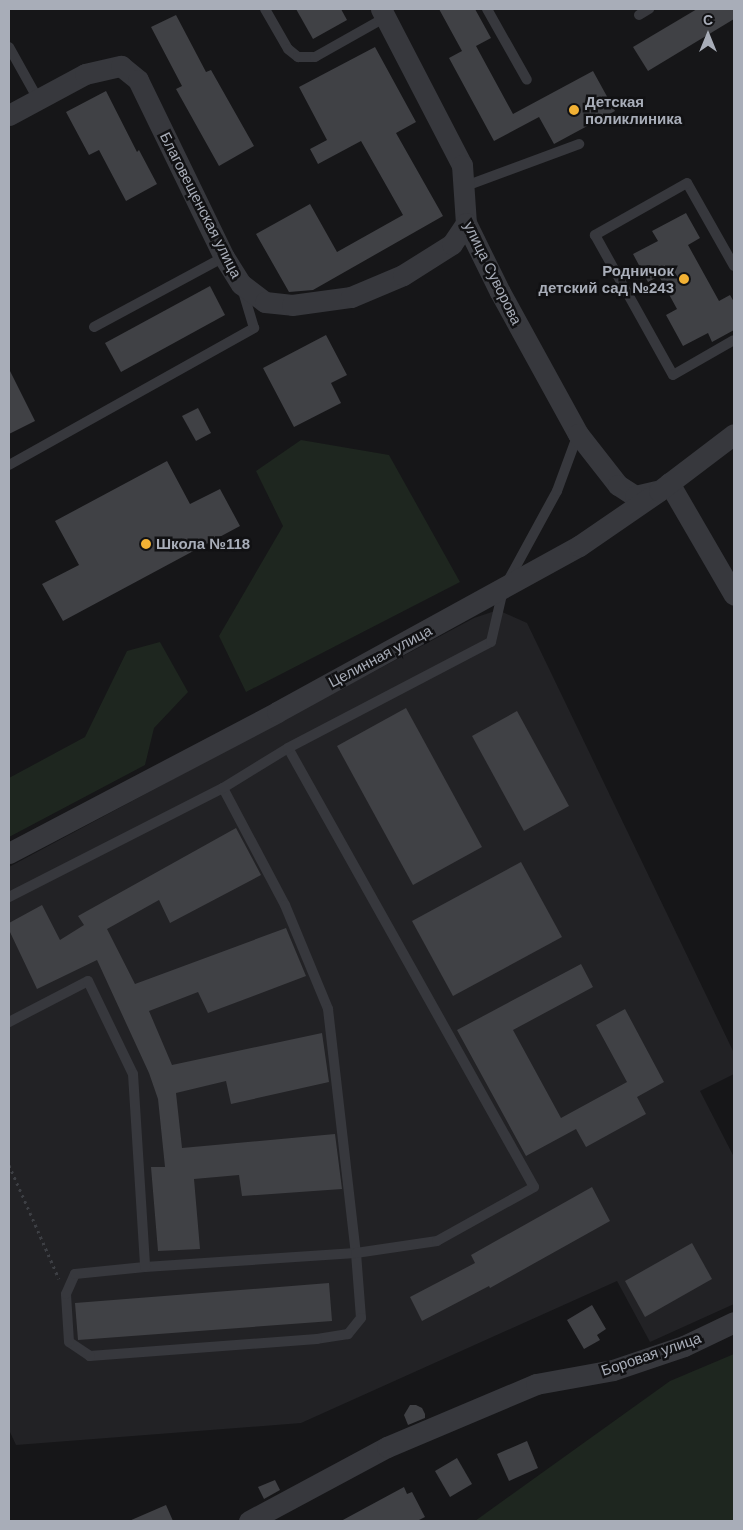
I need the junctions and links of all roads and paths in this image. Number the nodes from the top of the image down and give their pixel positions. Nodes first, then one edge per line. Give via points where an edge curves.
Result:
1 (265, 9) edge
2 (488, 9) edge
3 (649, 9) edge
4 (384, 13) edge
5 (639, 15) dead end
6 (9, 48) edge
7 (527, 80) dead end
8 (38, 99) junction
9 (9, 115) edge
10 (579, 144) dead end
11 (464, 187) junction
12 (466, 223) junction
13 (224, 257) junction
14 (734, 266) edge
15 (241, 284) junction
16 (94, 327) dead end
17 (734, 340) edge
18 (578, 434) junction
19 (734, 434) edge
20 (9, 466) edge
21 (664, 487) junction
22 (502, 590) junction
23 (734, 595) edge
24 (288, 748) junction
25 (223, 788) junction
26 (9, 853) edge
27 (9, 898) edge
28 (9, 1022) edge
29 (9, 1165) edge
30 (356, 1253) junction
31 (145, 1267) junction
32 (66, 1294) junction
33 (734, 1322) edge
34 (249, 1521) edge

1 - 4 lane via 288,50 298,57 315,57
2 - 7 lane
3 - 5 lane
4 - 11 street, улица Суворова via 462,165
6 - 8 lane
8 - 9 street, Благовещенская улица
8 - 13 street, Благовещенская улица via 85,74 121,66 138,80
10 - 11 lane
11 - 12 street, улица Суворова
12 - 15 street, Благовещенская улица via 452,244 403,275 351,298 292,306 265,302
12 - 18 street, улица Суворова
13 - 15 street, Благовещенская улица
13 - 16 lane
14 - 17 lane via 687,183 595,235 673,375
15 - 20 lane via 254,328
18 - 21 street, улица Суворова via 618,485 635,496
18 - 22 lane via 557,491
19 - 21 street, Целинная улица
21 - 22 street, Целинная улица via 579,546
21 - 23 street
22 - 24 lane via 491,642
22 - 26 street, Целинная улица
24 - 25 lane
24 - 30 lane via 534,1187 437,1242
25 - 27 lane
25 - 30 lane via 285,905 328,1009
28 - 31 lane via 88,981 133,1074
29 - 32 path
30 - 31 lane
30 - 32 lane via 361,1318 348,1334 317,1339 90,1356 69,1342
31 - 32 lane via 75,1274
33 - 34 street, Боровая улица via 684,1346 613,1370 536,1384 386,1447

